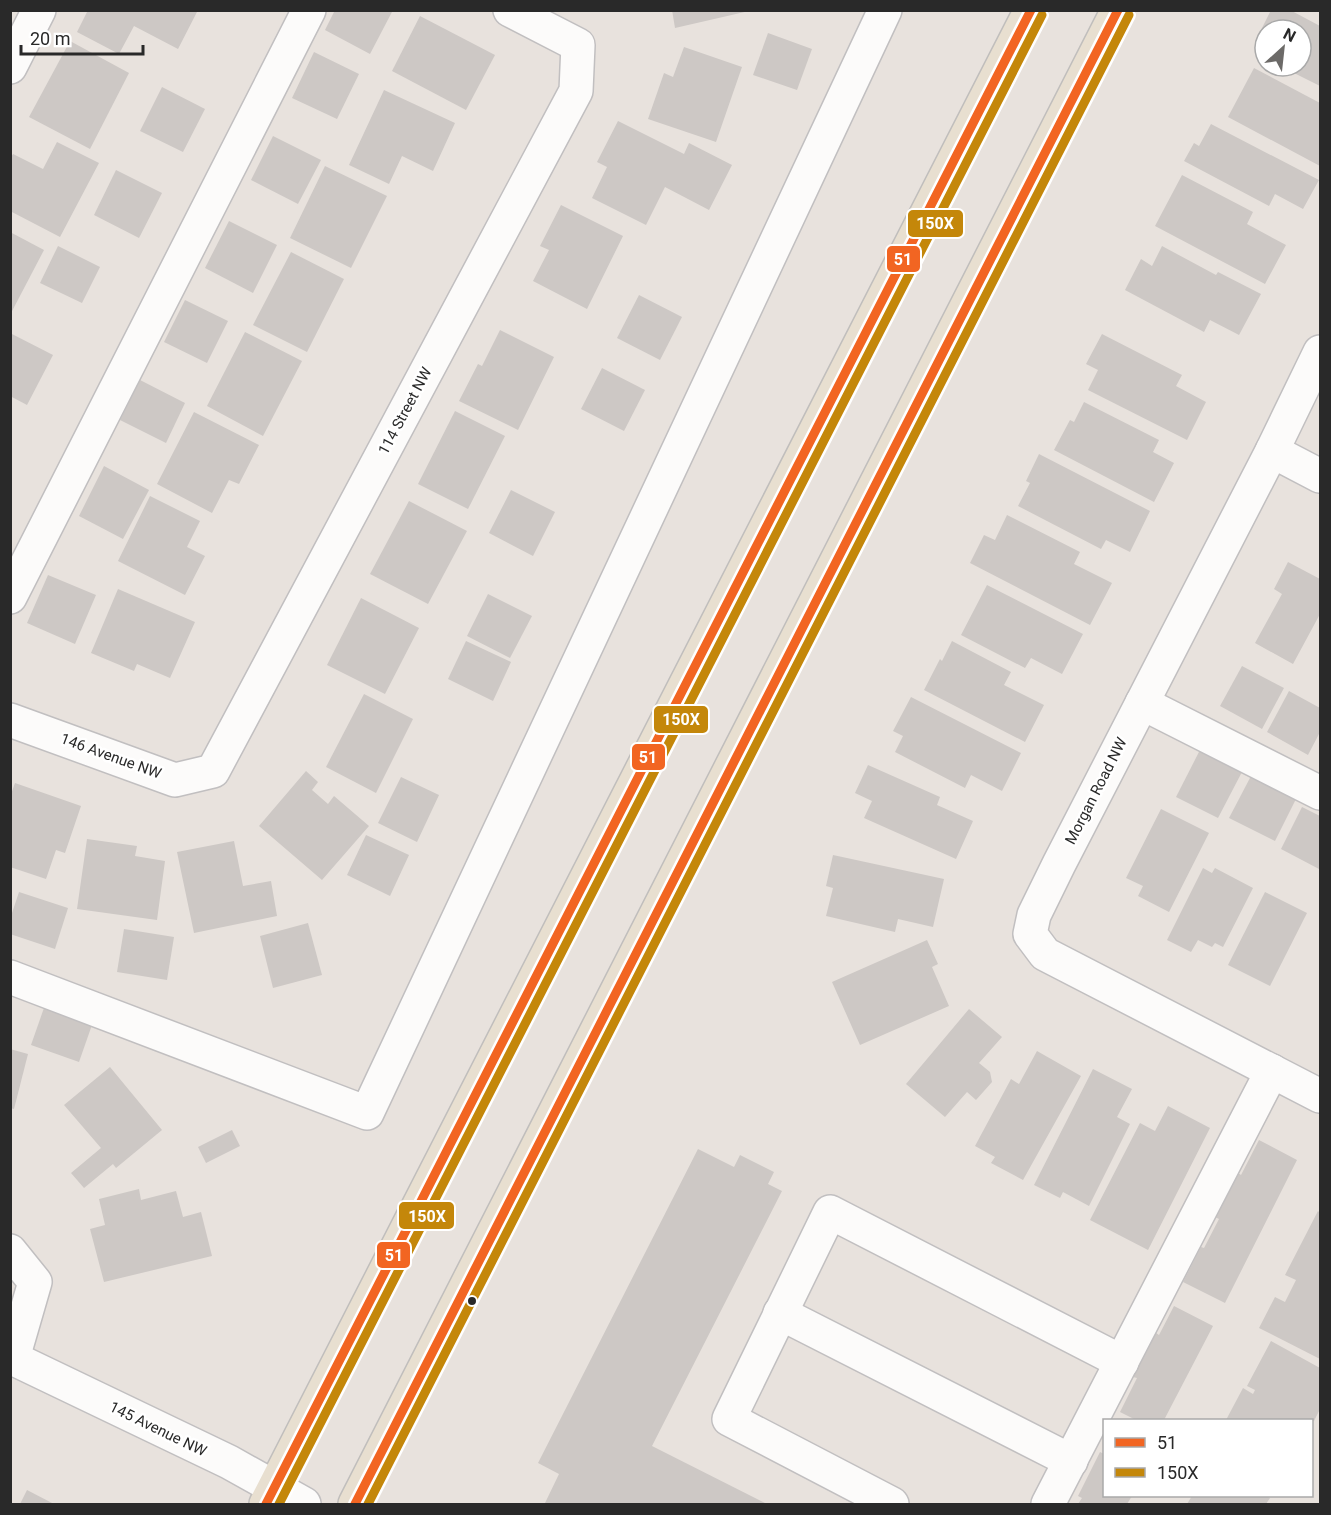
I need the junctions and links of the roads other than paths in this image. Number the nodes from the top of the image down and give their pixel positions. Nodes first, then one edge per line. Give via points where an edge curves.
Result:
1 (39, 10) edge
2 (309, 10) edge
3 (510, 10) edge
4 (885, 10) edge
5 (1031, 10) edge
6 (1118, 10) edge
7 (10, 67) edge
8 (1320, 352) edge
9 (1272, 451) junction
10 (1320, 476) edge
11 (10, 597) edge
12 (1142, 703) junction
13 (10, 720) edge
14 (213, 771) joint
15 (1320, 793) edge
16 (10, 977) edge
17 (1272, 1071) junction
18 (1320, 1096) edge
19 (10, 1251) edge
20 (780, 1313) junction
21 (12, 1358) edge
22 (1122, 1362) junction
23 (1071, 1461) junction
24 (270, 1496) edge
25 (304, 1504) edge
26 (355, 1504) edge
27 (892, 1504) edge
28 (1048, 1504) edge

1 - 7 street
2 - 11 street
3 - 14 street, 114 Street NW via 578,45 576,91
4 - 16 street via 367,1113
5 - 24 main road
6 - 26 main road
8 - 9 street, Morgan Road NW
9 - 10 street
9 - 12 street, Morgan Road NW
12 - 15 street
12 - 17 street, Morgan Road NW via 1034,915 1030,934 1045,954
13 - 14 street, 146 Avenue NW via 175,780
17 - 18 street, Morgan Road NW
17 - 22 street
19 - 21 street via 35,1282
20 - 22 street via 830,1212
20 - 23 street
20 - 27 street via 729,1419
21 - 24 street, 145 Avenue NW via 229,1462
22 - 23 street
23 - 28 street
24 - 25 street, 145 Avenue NW

